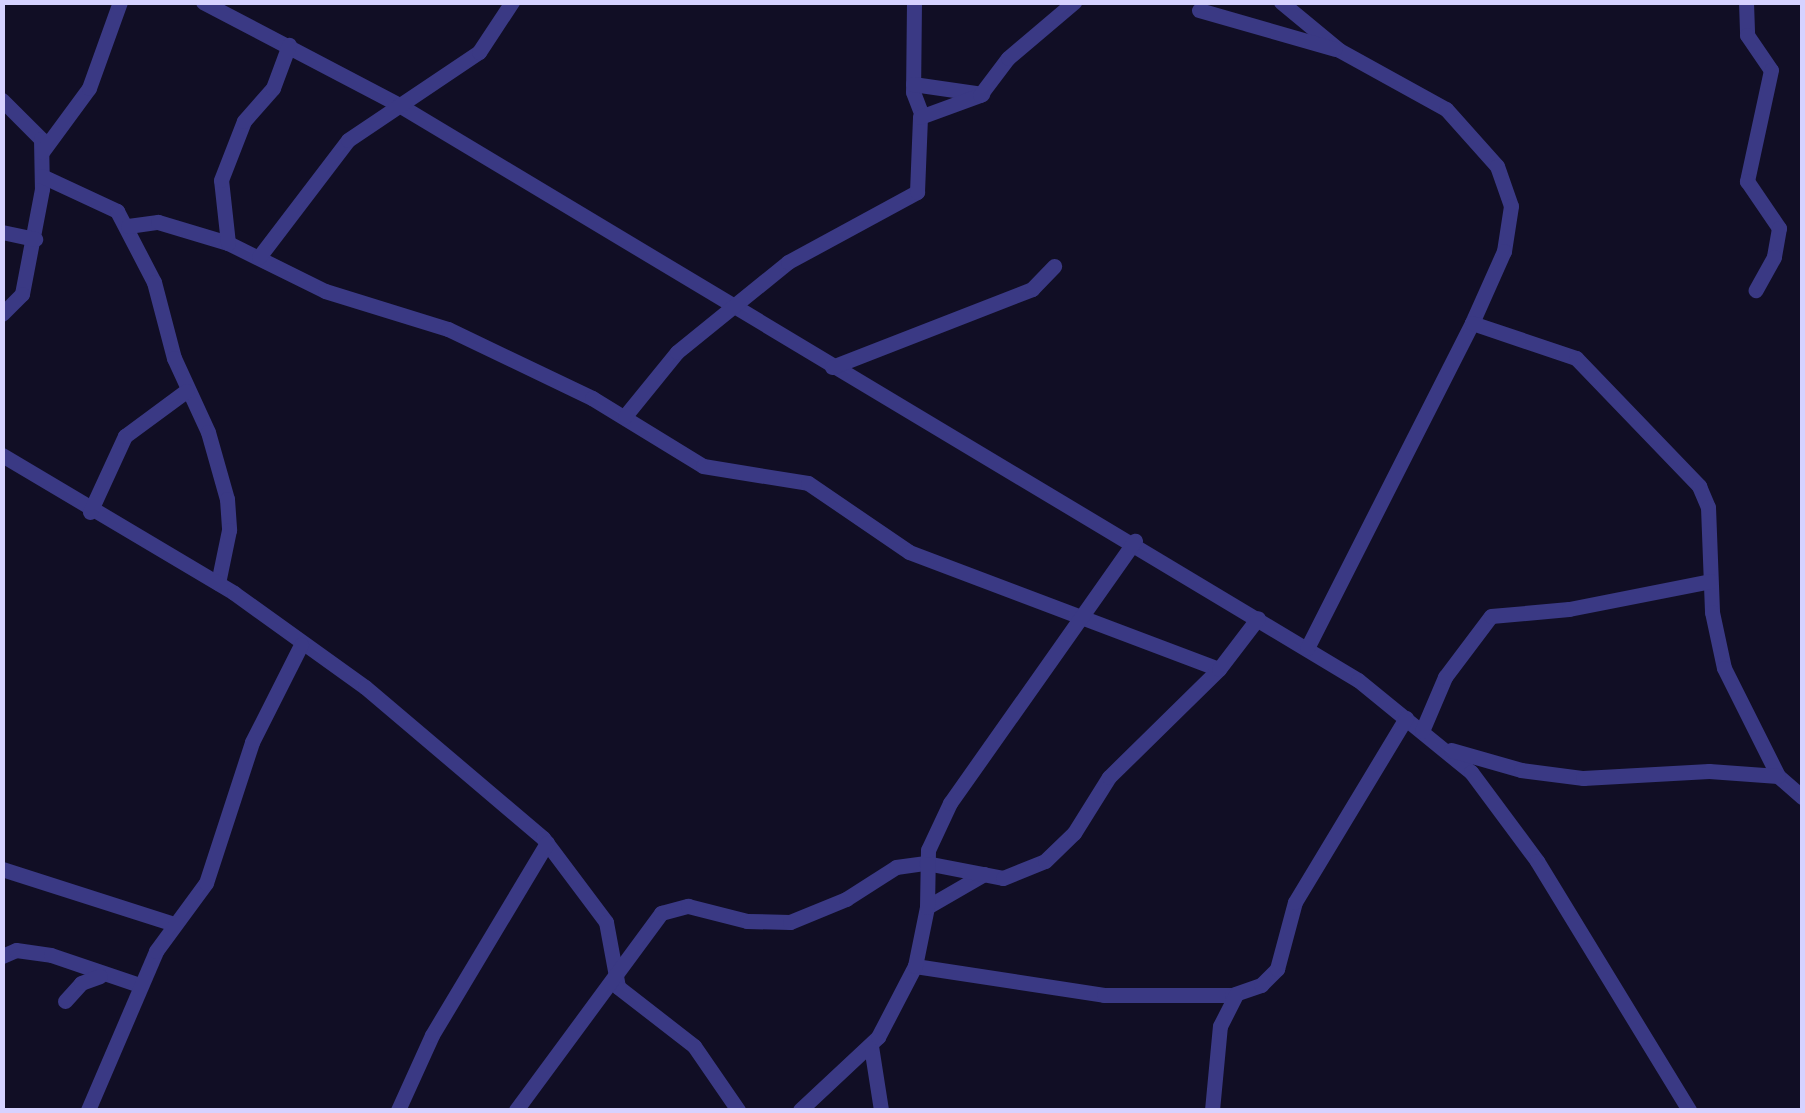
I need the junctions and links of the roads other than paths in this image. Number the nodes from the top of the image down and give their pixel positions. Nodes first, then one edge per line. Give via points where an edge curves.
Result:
1 (120, 2) edge
2 (203, 2) edge
3 (512, 2) edge
4 (914, 2) edge
5 (1074, 2) edge
6 (1282, 2) edge
7 (1746, 2) edge
8 (1199, 10) dead end
9 (289, 45) junction
10 (1339, 50) junction
11 (913, 84) junction
12 (982, 94) junction
13 (2, 100) edge
14 (399, 105) junction
15 (922, 115) junction
16 (42, 152) junction
17 (42, 176) junction
18 (128, 226) junction
19 (2, 232) edge
20 (35, 239) junction
21 (228, 243) junction
22 (259, 257) junction
23 (1054, 266) dead end
24 (1756, 290) dead end
25 (736, 309) junction
26 (2, 314) edge
27 (1472, 322) junction
28 (832, 366) junction
29 (186, 390) junction
30 (625, 416) junction
31 (2, 456) edge
32 (90, 512) junction
33 (1135, 541) junction
34 (1710, 581) junction
35 (218, 584) junction
36 (1258, 618) junction
37 (1081, 619) junction
38 (301, 644) junction
39 (1307, 648) junction
40 (1218, 670) junction
41 (1406, 718) junction
42 (1422, 731) junction
43 (1443, 748) junction
44 (1778, 776) junction
45 (1802, 797) edge
46 (547, 843) junction
47 (926, 863) junction
48 (2, 869) edge
49 (984, 874) junction
50 (927, 907) junction
51 (174, 924) junction
52 (2, 956) edge
53 (915, 966) junction
54 (100, 976) junction
55 (614, 979) junction
56 (139, 985) junction
57 (1236, 994) junction
58 (65, 1001) dead end
59 (871, 1046) junction
60 (88, 1110) edge
61 (398, 1110) edge
62 (516, 1110) edge
63 (738, 1110) edge
64 (800, 1110) edge
65 (881, 1110) edge
66 (1212, 1110) edge
67 (1689, 1110) edge

1 - 16 street via 89,88
2 - 9 street
3 - 14 street via 480,52
4 - 11 street
5 - 12 street via 1008,58
6 - 10 street
7 - 24 street via 1747,35 1771,70 1747,181 1779,228 1774,257
8 - 10 street
9 - 14 street
9 - 21 street via 273,88 244,121 221,180
10 - 27 street via 1446,109 1508,189 1504,251
11 - 12 street
11 - 15 street
12 - 15 street
13 - 16 street via 34,129
14 - 22 street via 348,140
14 - 25 street
15 - 25 street via 918,192 788,262
16 - 17 street
17 - 18 street via 118,211
17 - 20 street
18 - 21 street via 158,222
18 - 29 street via 158,293
19 - 20 street
20 - 26 street via 22,294
21 - 22 street
22 - 30 street via 325,291 448,330
23 - 28 street via 1032,289
25 - 28 street
25 - 30 street via 677,352
27 - 34 street via 1569,353 1679,459 1708,507
27 - 39 street
28 - 33 street
29 - 32 street via 125,436
29 - 35 street via 208,432 227,499 229,530
30 - 37 street via 703,466 808,483 909,552
31 - 32 street
32 - 35 street
33 - 36 street
33 - 37 street
34 - 42 street via 1569,609 1491,616 1445,677
34 - 44 street via 1724,668
35 - 38 street
36 - 39 street
36 - 40 street
37 - 40 street
37 - 47 street via 950,803
38 - 46 street via 365,687
38 - 51 street via 252,742 206,883
39 - 41 street
40 - 49 street via 1109,778 1058,852 1008,877
41 - 42 street
41 - 57 street via 1294,902 1277,969 1261,986
42 - 43 street
43 - 44 street via 1583,778 1709,771
43 - 67 street via 1471,772 1537,861
44 - 45 street
46 - 55 street via 606,922
46 - 61 street via 432,1035
47 - 49 street
47 - 50 street
47 - 55 street via 896,867 846,899 790,922 770,924 688,906 661,914
48 - 51 street
49 - 50 street
50 - 53 street
51 - 56 street
52 - 54 street via 25,950
53 - 57 street via 1104,994
53 - 59 street
54 - 56 street
54 - 58 street via 81,983
55 - 62 street
55 - 63 street via 625,996 694,1046
56 - 60 street
57 - 66 street via 1220,1026
59 - 64 street
59 - 65 street

